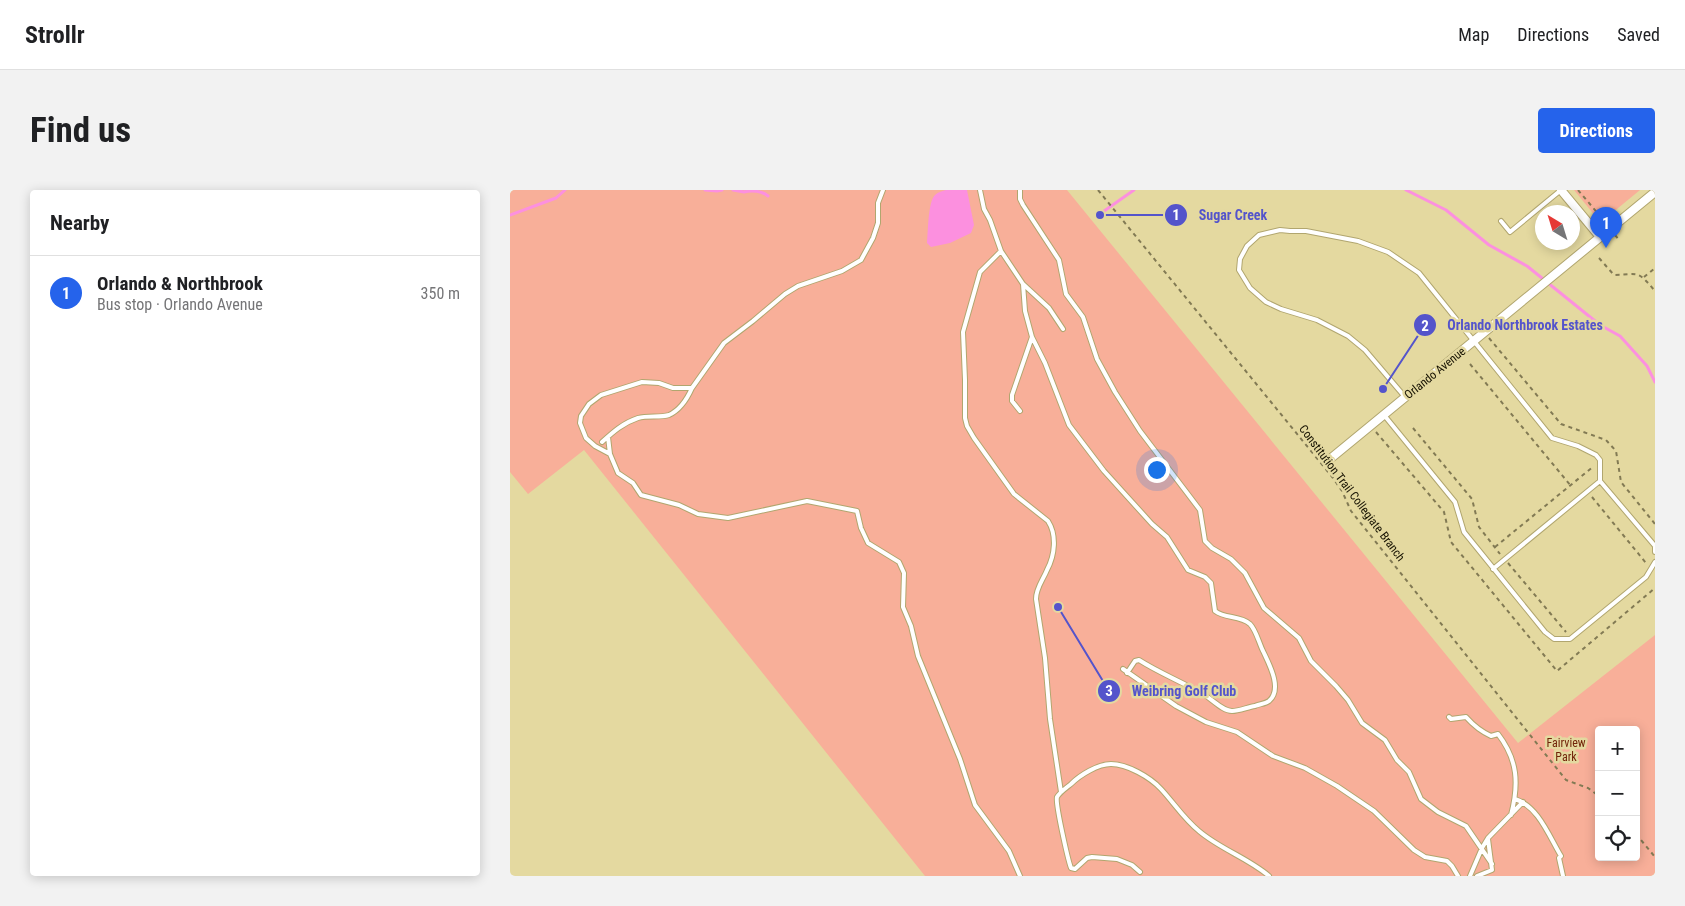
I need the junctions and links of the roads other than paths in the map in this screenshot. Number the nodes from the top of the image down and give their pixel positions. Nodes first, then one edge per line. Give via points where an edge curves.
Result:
1 (883, 190) edge
2 (980, 190) edge
3 (1020, 190) edge
4 (1561, 190) edge
5 (1655, 192) edge
6 (1501, 221) dead end
7 (1600, 237) junction
8 (1001, 251) junction
9 (1023, 284) junction
10 (1063, 329) dead end
11 (1032, 337) junction
12 (1473, 342) junction
13 (692, 388) junction
14 (1405, 398) junction
15 (1020, 411) dead end
16 (1384, 415) junction
17 (608, 436) junction
18 (602, 442) dead end
19 (610, 454) junction
20 (1330, 459) dead end
21 (1600, 481) junction
22 (1655, 552) edge
23 (1655, 562) edge
24 (1493, 569) junction
25 (1123, 669) dead end
26 (1127, 673) junction
27 (1449, 717) dead end
28 (1061, 792) junction
29 (1515, 799) junction
30 (1523, 802) junction
31 (1511, 815) junction
32 (1488, 838) junction
33 (1482, 848) junction
34 (1492, 864) junction
35 (1492, 870) junction
36 (1140, 872) dead end
37 (1020, 876) edge
38 (1269, 876) edge
39 (1458, 876) edge
40 (1470, 876) edge
41 (1477, 876) edge
42 (1493, 876) edge
43 (1563, 876) edge

1 - 13 lane via 873,238 861,260 785,294 724,343
2 - 8 lane
3 - 33 lane via 1023,205 1059,260 1066,294 1083,317 1097,359 1140,431 1200,510 1205,541 1231,558 1245,573 1264,608 1299,638 1311,661 1336,686 1362,723 1385,740 1409,772 1422,799 1438,812 1466,826
4 - 6 lane via 1510,232
4 - 7 street
5 - 7 street, Orlando Avenue
7 - 12 street, Orlando Avenue
8 - 9 lane
8 - 28 lane via 980,272 964,325 965,418 974,438 1014,494 1052,527 1052,555 1036,599
9 - 10 lane via 1049,308
9 - 11 lane via 1025,311
11 - 15 lane via 1012,395 1012,401
11 - 26 lane via 1069,425 1104,471 1167,537 1188,570 1211,583 1215,611 1246,620 1252,626 1272,672 1274,694 1266,702 1226,710 1139,660
12 - 14 street, Orlando Avenue
12 - 14 lane via 1419,273 1388,252 1358,241 1306,231 1280,230 1259,235 1247,246 1240,258 1239,270 1250,288 1266,302 1317,320 1348,336 1365,350
12 - 21 lane via 1552,438 1596,454 1600,460
13 - 17 lane via 680,406 669,415 639,418 623,424
13 - 19 lane via 642,382 601,395 589,404 581,416 583,431 595,446
14 - 16 street, Orlando Avenue
16 - 20 street, Orlando Avenue
16 - 24 lane via 1455,502 1464,532
17 - 18 lane
17 - 19 lane
19 - 37 lane via 618,473 633,483 642,496 679,505 698,514 728,518 807,502 857,511 868,543 899,562 904,573 903,607 918,656 960,758 975,805 1009,851
21 - 22 lane via 1655,546
21 - 24 lane
23 - 24 lane via 1646,577 1570,639 1554,639 1545,632
25 - 26 lane
26 - 39 lane via 1176,706 1206,722 1237,732 1274,756 1337,786 1374,811 1414,850 1425,857 1447,861
27 - 29 lane via 1466,717 1482,732 1492,736 1498,734 1513,759
28 - 36 lane via 1056,800 1072,869 1092,857 1117,859
28 - 38 lane via 1093,769 1110,764 1128,768 1155,783 1182,816 1214,843
29 - 30 lane
29 - 31 lane
30 - 31 lane
30 - 43 lane via 1531,807 1561,856 1558,858
31 - 32 lane
32 - 33 lane
32 - 34 lane
33 - 34 lane
33 - 40 lane
34 - 35 lane
35 - 41 lane
35 - 42 lane

